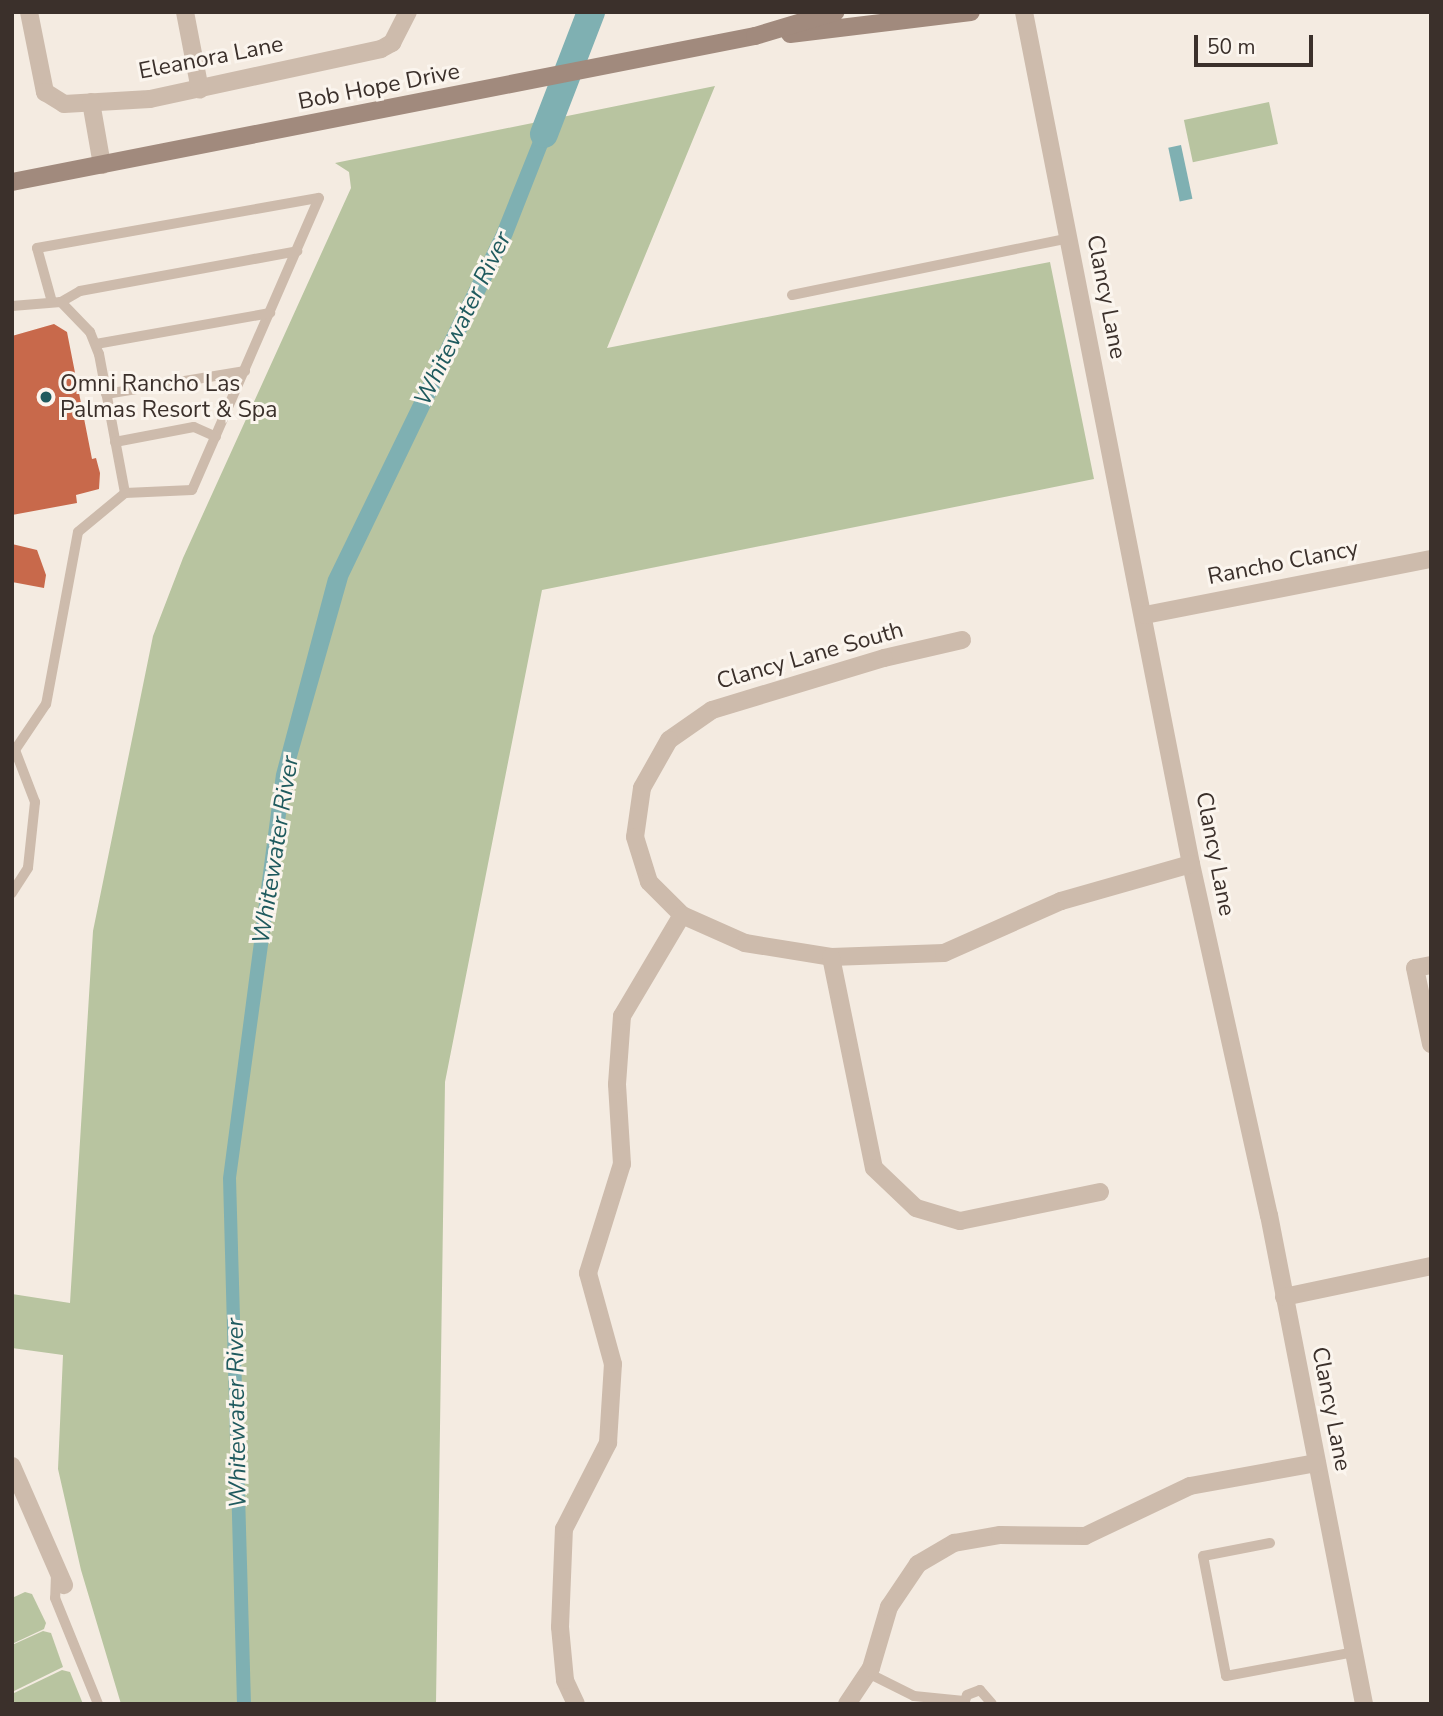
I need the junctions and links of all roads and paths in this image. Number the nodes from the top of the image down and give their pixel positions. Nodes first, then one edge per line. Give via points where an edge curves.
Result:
1 (29, 12) edge
2 (186, 12) edge
3 (408, 12) edge
4 (835, 12) edge
5 (971, 12) edge
6 (1024, 12) edge
7 (755, 36) junction
8 (200, 90) junction
9 (91, 102) junction
10 (102, 165) junction
11 (12, 182) edge
12 (1069, 238) junction
13 (297, 251) junction
14 (792, 295) dead end
15 (56, 302) junction
16 (12, 306) edge
17 (270, 313) junction
18 (96, 344) junction
19 (244, 371) junction
20 (106, 394) junction
21 (216, 437) junction
22 (115, 442) junction
23 (125, 493) junction
24 (1431, 559) edge
25 (1145, 615) junction
26 (962, 640) dead end
27 (13, 752) edge
28 (1191, 864) junction
29 (12, 893) edge
30 (682, 915) junction
31 (831, 957) junction
32 (1423, 967) edge
33 (1431, 1044) edge
34 (1100, 1192) dead end
35 (1431, 1266) edge
36 (1284, 1297) junction
37 (1317, 1463) junction
38 (12, 1466) edge
39 (1270, 1543) dead end
40 (56, 1567) junction
41 (64, 1585) dead end
42 (1354, 1652) junction
43 (868, 1673) junction
44 (964, 1703) edge
45 (98, 1704) edge
46 (576, 1704) edge
47 (847, 1704) edge
48 (992, 1704) edge
49 (1364, 1704) edge

1 - 9 street, Eleanora Lane via 45,92 64,104
2 - 8 street
3 - 8 street, Eleanora Lane via 392,43 381,49
4 - 7 main road
5 - 7 main road via 870,27
6 - 12 street, Clancy Lane
7 - 10 main road, Bob Hope Drive
8 - 9 street, Eleanora Lane
9 - 10 street
10 - 11 main road, Bob Hope Drive
12 - 14 lane
12 - 25 street, Clancy Lane
13 - 15 lane via 80,292
13 - 15 lane via 319,198 37,248
13 - 17 lane
15 - 16 lane
15 - 18 lane via 86,325
17 - 18 lane
17 - 19 lane
18 - 20 lane
19 - 20 lane
19 - 21 lane
20 - 22 lane
21 - 22 lane via 194,427
21 - 23 lane via 192,491
22 - 23 lane
23 - 27 lane via 78,532 46,704
24 - 25 street, Rancho Clancy
25 - 28 street, Clancy Lane
26 - 30 street, Clancy Lane South via 884,657 712,710 669,740 642,788 635,837 649,882
27 - 29 lane via 35,802 28,869
28 - 31 street, Clancy Lane South via 1110,883 944,953
28 - 36 street, Clancy Lane
30 - 31 street, Clancy Lane South via 745,943
30 - 46 street via 622,1016 617,1084 622,1164 588,1273 613,1364 608,1443 564,1529 560,1627 565,1680
31 - 34 street via 874,1168 916,1208 960,1221
32 - 33 street
35 - 36 street
36 - 37 street, Clancy Lane
37 - 42 street, Clancy Lane
37 - 43 street via 1190,1486 1085,1536 1000,1535 954,1543 918,1564 889,1607
38 - 40 street
39 - 42 lane via 1203,1556 1226,1676
40 - 41 street
40 - 45 lane via 55,1598
42 - 49 street, Clancy Lane
43 - 44 lane via 914,1696
43 - 47 street
44 - 48 lane via 971,1692 980,1690

